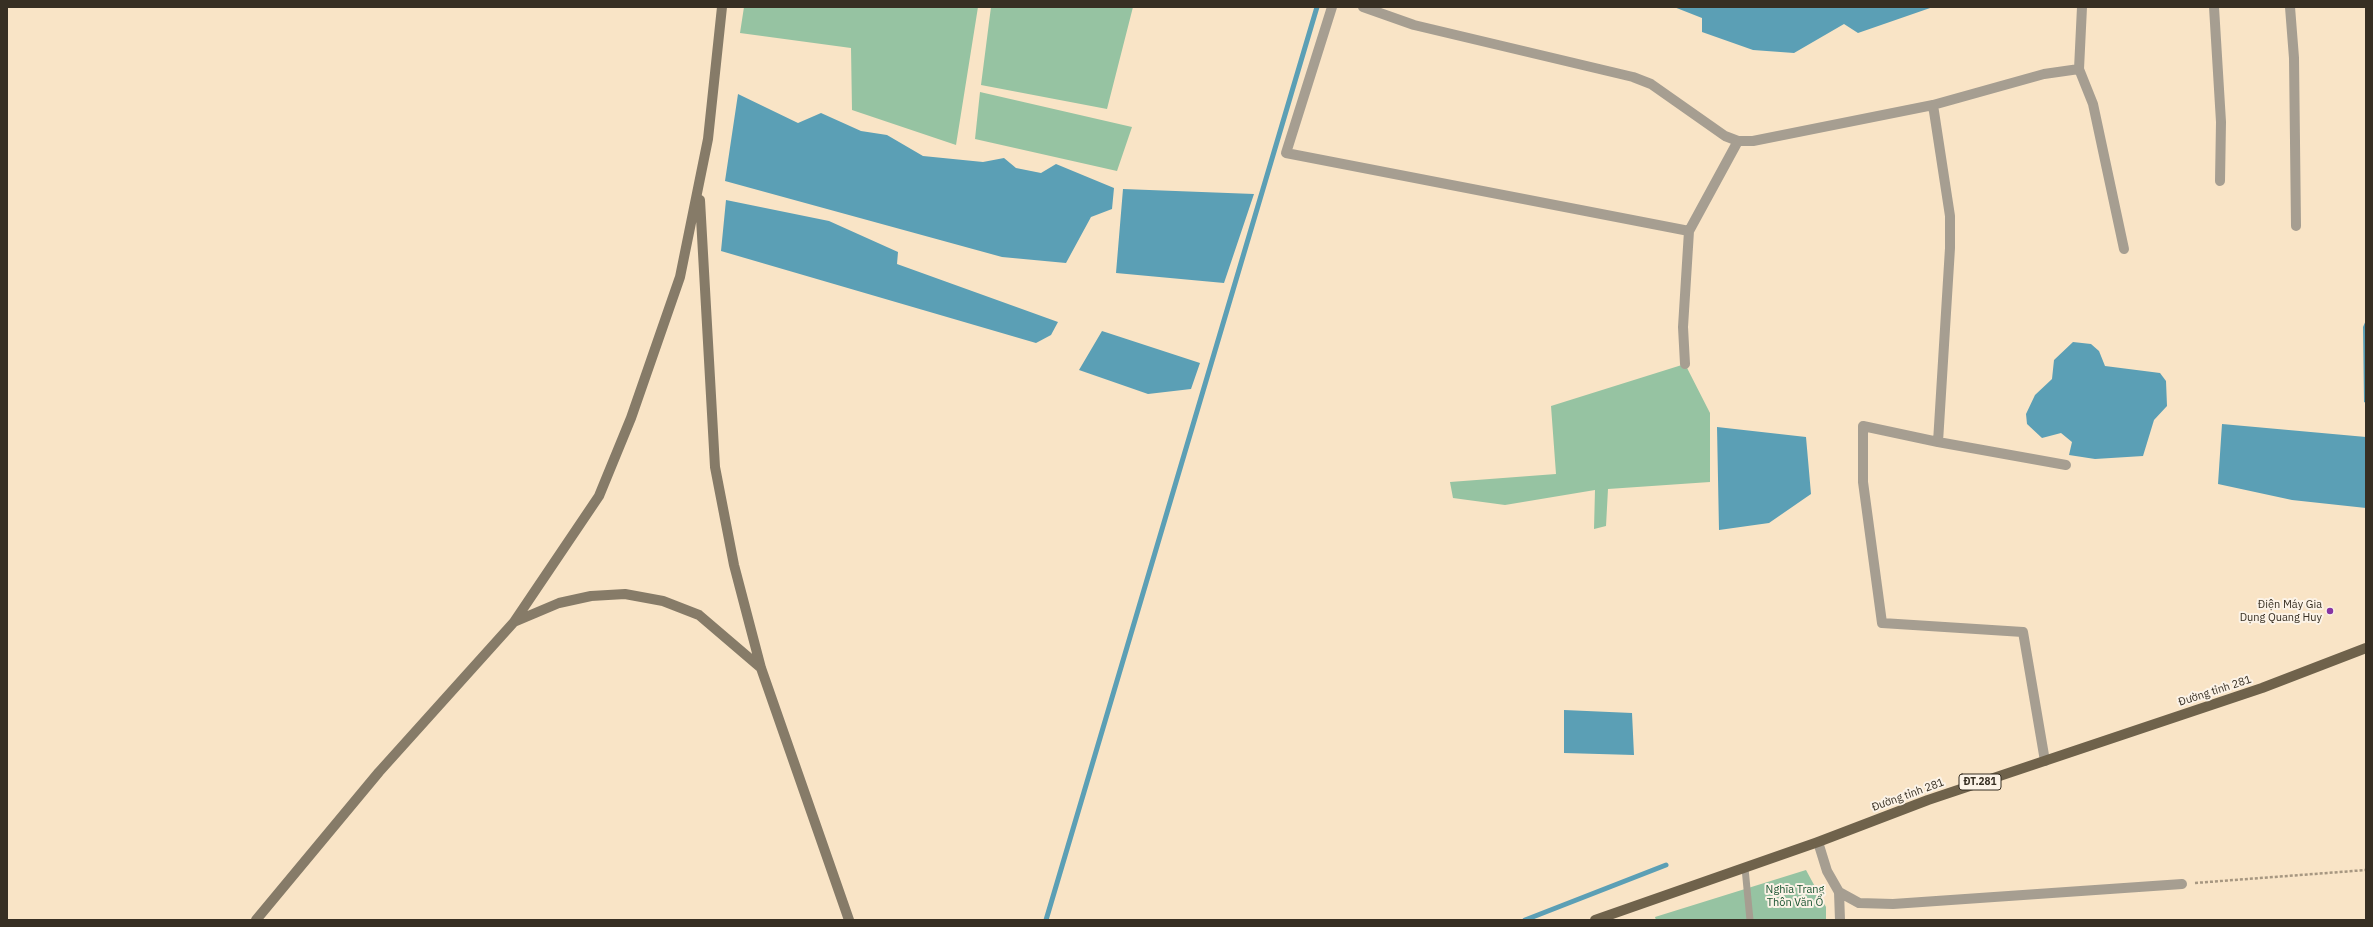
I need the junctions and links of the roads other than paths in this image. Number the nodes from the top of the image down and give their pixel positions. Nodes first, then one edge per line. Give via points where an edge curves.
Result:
1 (722, 7) edge
2 (1332, 7) edge
3 (1363, 7) edge
4 (2082, 7) edge
5 (2214, 7) edge
6 (2290, 7) edge
7 (2079, 69) junction
8 (1933, 105) junction
9 (1738, 141) junction
10 (2220, 181) dead end
11 (700, 187) junction
12 (2296, 226) dead end
13 (1689, 231) junction
14 (2124, 249) dead end
15 (1685, 364) dead end
16 (1938, 442) junction
17 (2066, 464) dead end
18 (514, 622) junction
19 (2366, 648) edge
20 (761, 668) junction
21 (2045, 761) junction
22 (1818, 842) junction
23 (1745, 868) junction
24 (2182, 884) road end
25 (1839, 892) junction
26 (256, 920) edge
27 (849, 920) edge
28 (1595, 920) edge
29 (1750, 920) edge
30 (1840, 920) edge

1 - 11 main road via 708,139
2 - 13 street via 1286,153
3 - 9 street via 1414,25 1633,77 1651,84 1726,136
4 - 7 street
5 - 10 street via 2221,122
6 - 12 street via 2294,58
7 - 8 street via 2044,74
7 - 14 street via 2093,104
8 - 9 street via 1753,141
8 - 16 street via 1950,216
9 - 13 street
11 - 18 main road via 680,277 670,309 631,418 599,496
11 - 20 main road via 715,467 734,564
13 - 15 street via 1683,327
16 - 17 street
16 - 21 street via 1863,426 1863,482 1882,623 2023,632
18 - 20 main road via 559,603 591,596 625,594 663,601 698,615
18 - 26 main road via 380,772
19 - 21 main road, Đường tỉnh 281 / ĐT.281 via 2262,688
20 - 27 main road
21 - 22 main road, Đường tỉnh 281 / ĐT.281 via 1928,800
22 - 23 main road, Đường tỉnh 281 / ĐT.281
22 - 25 street via 1827,871
23 - 28 main road, Đường tỉnh 281 / ĐT.281
23 - 29 lane
24 - 25 street via 1894,904 1859,903
25 - 30 street

